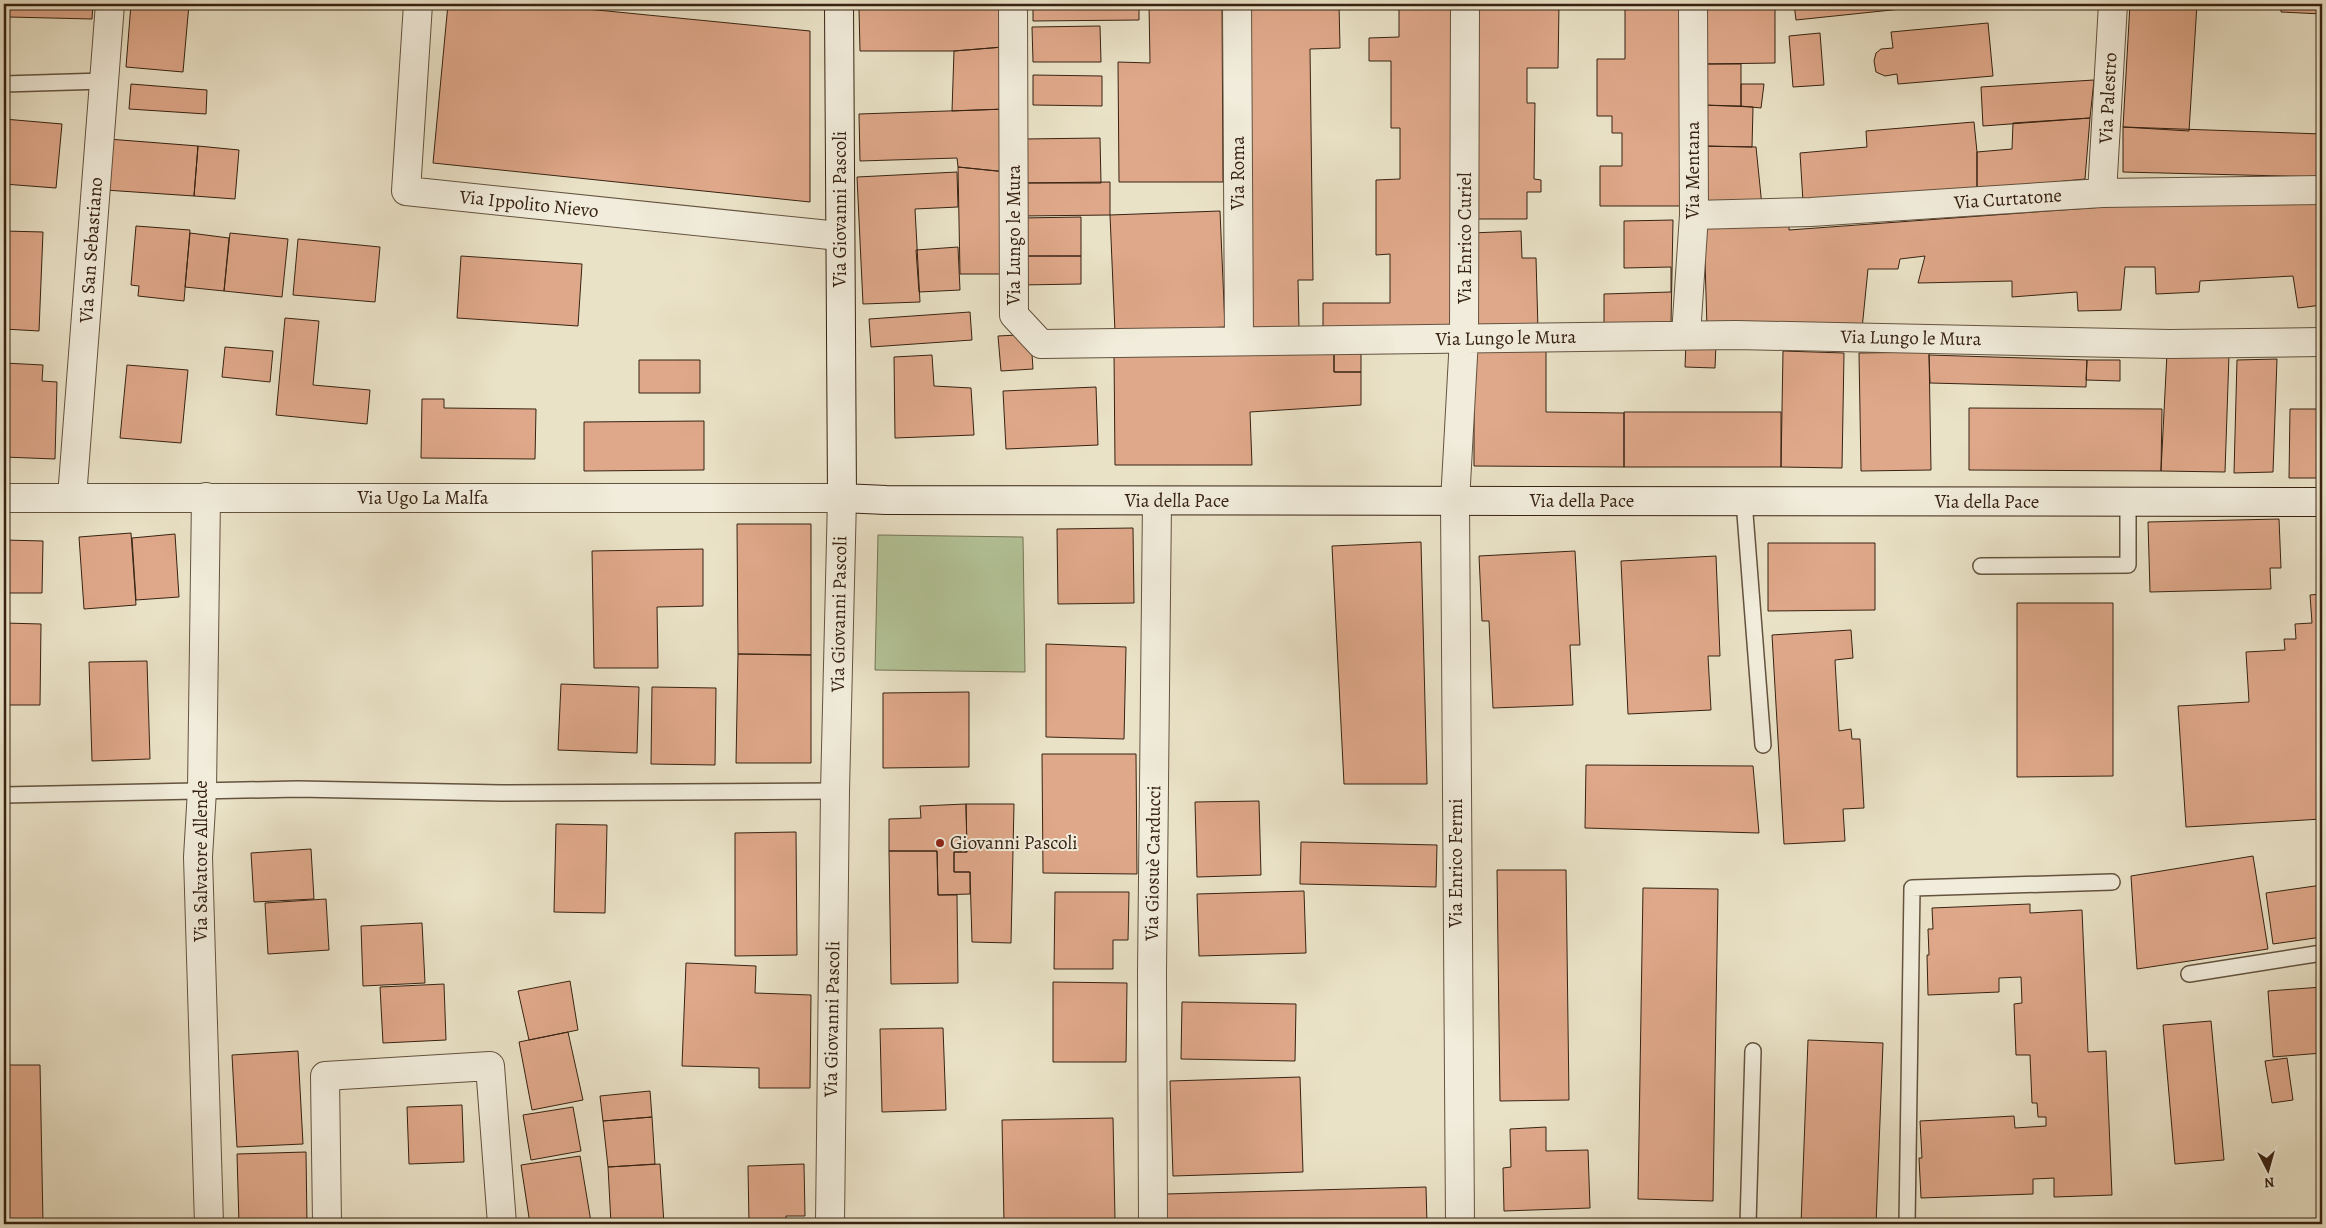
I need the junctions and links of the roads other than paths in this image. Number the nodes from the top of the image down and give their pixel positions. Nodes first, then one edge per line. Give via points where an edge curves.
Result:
1 (110, 4) edge
2 (418, 4) edge
3 (839, 4) edge
4 (1013, 4) edge
5 (1237, 4) edge
6 (1465, 4) edge
7 (1693, 4) edge
8 (2113, 4) edge
9 (103, 81) junction
10 (4, 84) edge
11 (2322, 190) edge
12 (2102, 193) junction
13 (1694, 214) junction
14 (839, 236) junction
15 (1686, 335) junction
16 (1464, 338) junction
17 (1239, 342) junction
18 (2322, 342) edge
19 (72, 497) junction
20 (4, 498) edge
21 (206, 498) junction
22 (842, 498) junction
23 (1157, 501) junction
24 (1744, 501) junction
25 (1455, 502) junction
26 (2128, 502) junction
27 (2322, 502) edge
28 (1981, 566) dead end
29 (1762, 745) dead end
30 (202, 790) junction
31 (835, 791) junction
32 (4, 795) edge
33 (2112, 882) dead end
34 (2322, 953) edge
35 (2189, 974) dead end
36 (1752, 1051) dead end
37 (209, 1224) edge
38 (327, 1224) edge
39 (502, 1224) edge
40 (830, 1224) edge
41 (1153, 1224) edge
42 (1460, 1224) edge
43 (1748, 1224) edge
44 (1907, 1224) edge

1 - 9 street, Via San Sebastiano
2 - 14 street, Via Ippolito Nievo via 406,191
3 - 14 street, Via Giovanni Pascoli
4 - 17 street, Via Lungo le Mura via 1014,315 1041,344
5 - 17 street, Via Roma
6 - 16 street, Via Enrico Curiel
7 - 13 street, Via Mentana
8 - 12 street, Via Palestro
9 - 10 lane
9 - 19 street, Via San Sebastiano
11 - 12 street, Via Curtatone
12 - 13 street, Via Curtatone via 1811,212
13 - 15 street, Via Mentana
14 - 22 street, Via Giovanni Pascoli
15 - 16 street, Via Lungo le Mura
15 - 18 street, Via Lungo le Mura via 2170,344
16 - 17 street, Via Lungo le Mura
16 - 25 street, Via Enrico Curiel
19 - 20 street, Via Ugo La Malfa
19 - 21 street, Via Ugo La Malfa
21 - 22 street, Via Ugo La Malfa
21 - 30 street, Via Salvatore Allende
22 - 23 street, Via della Pace
22 - 31 street, Via Giovanni Pascoli
23 - 25 street, Via della Pace
23 - 41 street, Via Giosuè Carducci
24 - 25 street, Via della Pace
24 - 26 street, Via della Pace
24 - 29 lane
25 - 42 street, Via Enrico Fermi
26 - 27 street, Via della Pace
26 - 28 lane via 2128,565
30 - 31 lane via 501,793
30 - 32 lane
30 - 37 street, Via Salvatore Allende via 198,858
31 - 40 street, Via Giovanni Pascoli
33 - 44 lane via 1912,888
34 - 35 lane
36 - 43 lane
38 - 39 street via 325,1076 490,1066

